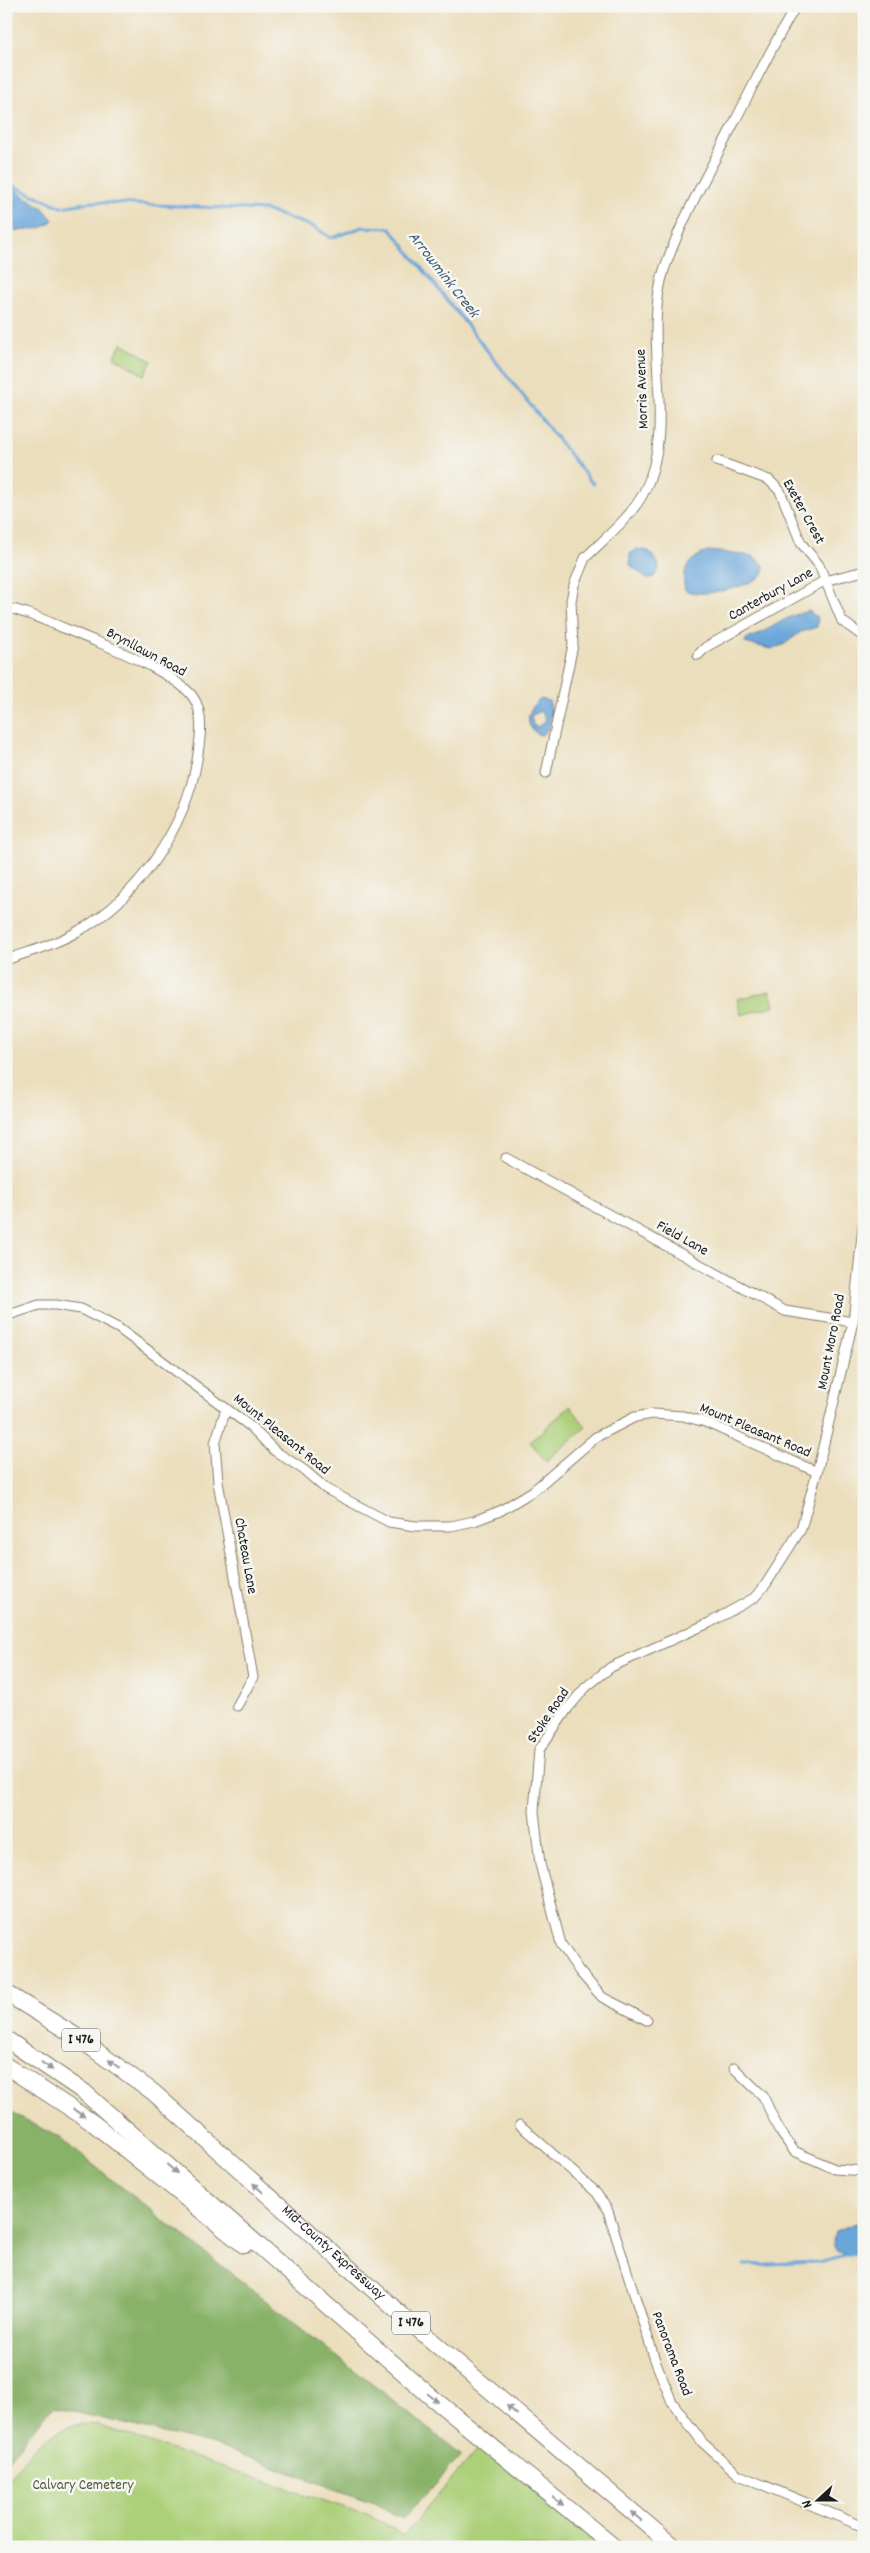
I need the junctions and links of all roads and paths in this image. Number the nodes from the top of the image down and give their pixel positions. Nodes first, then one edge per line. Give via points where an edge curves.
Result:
1 (796, 6) edge
2 (717, 461) dead end
3 (864, 571) edge
4 (824, 581) junction
5 (6, 608) edge
6 (864, 637) edge
7 (698, 655) dead end
8 (546, 773) dead end
9 (6, 960) edge
10 (506, 1158) dead end
11 (864, 1216) edge
12 (6, 1316) edge
13 (852, 1322) junction
14 (226, 1408) junction
15 (817, 1472) junction
16 (237, 1706) dead end
17 (6, 1993) edge
18 (647, 2020) dead end
19 (6, 2039) edge
20 (7, 2067) edge
21 (734, 2068) dead end
22 (520, 2124) dead end
23 (864, 2170) edge
24 (396, 2366) junction
25 (864, 2527) edge
26 (614, 2547) edge
27 (674, 2547) edge

1 - 8 street, Morris Avenue via 704,180 664,271 655,335 658,433 653,470 642,495 579,568 572,600 573,645
2 - 4 street, Exeter Crest via 769,480 780,491 802,543 819,565
3 - 4 street, Canterbury Lane
4 - 6 street, Exeter Crest via 842,621
4 - 7 street, Canterbury Lane via 706,647
5 - 9 street, Brynllawn Road via 112,648 181,684 194,698 200,720 194,779 184,806 147,869 101,916 60,941
10 - 13 street, Field Lane via 785,1311
11 - 13 street, Mount Moro Road
12 - 14 street, Mount Pleasant Road via 40,1305 81,1309 118,1328
13 - 15 street, Mount Moro Road
14 - 15 street, Mount Pleasant Road via 275,1451 326,1489 389,1522 415,1526 451,1526 500,1511 532,1491 596,1437 635,1417 653,1414 683,1416 705,1422
14 - 16 street, Chateau Lane via 215,1443 217,1472 253,1677
15 - 18 street, Stoke Road via 801,1529 754,1598 709,1623 611,1667 586,1687 539,1750 535,1820 540,1864 561,1944 602,1997
27 -> 17 highway, Mid-County Expressway / I 476 via 413,2324 153,2092 74,2035
19 -> 24 highway, I 476 via 84,2092
20 -> 24 highway via 93,2123
21 - 23 street via 763,2096 779,2130 794,2151 835,2169
22 - 25 street, Panorama Road via 597,2193 608,2211 655,2360 672,2402 703,2443 739,2475
24 -> 26 highway, I 476

